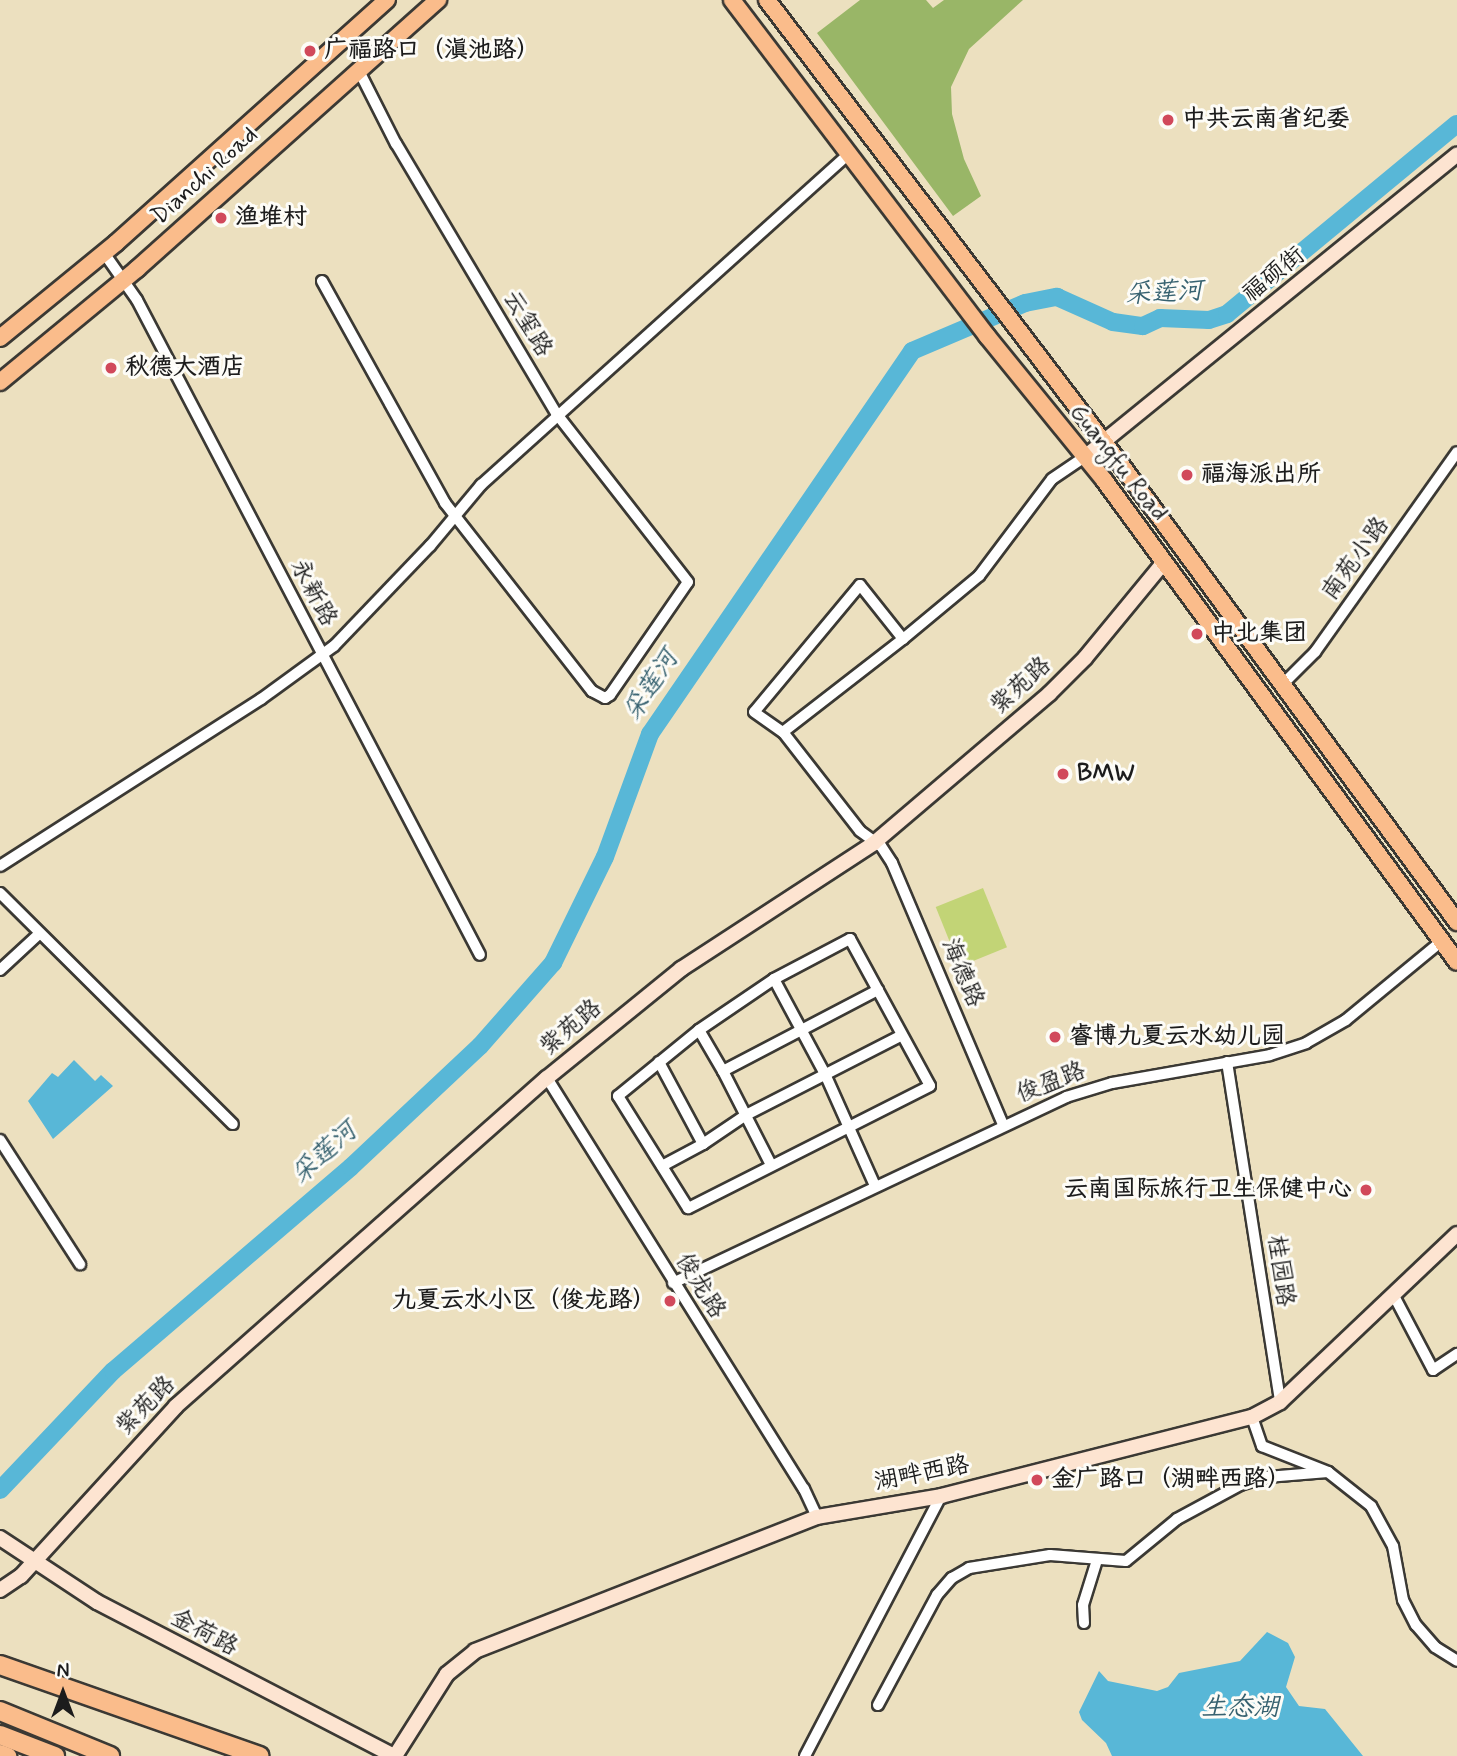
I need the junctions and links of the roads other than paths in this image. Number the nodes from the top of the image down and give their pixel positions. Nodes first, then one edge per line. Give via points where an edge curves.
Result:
1 (387, 0) edge
2 (438, 0) edge
3 (732, 0) edge
4 (767, 0) edge
5 (358, 69) junction
6 (848, 154) junction
7 (1457, 155) edge
8 (104, 253) junction
9 (125, 279) junction
10 (322, 281) dead end
11 (0, 338) edge
12 (0, 382) edge
13 (556, 413) junction
14 (1104, 443) junction
15 (1457, 452) edge
16 (1086, 456) junction
17 (454, 514) junction
18 (1164, 562) junction
19 (902, 639) junction
20 (321, 655) junction
21 (1282, 685) junction
22 (783, 732) junction
23 (874, 843) junction
24 (0, 866) edge
25 (0, 893) edge
26 (1457, 922) edge
27 (40, 933) junction
28 (1442, 942) junction
29 (480, 955) dead end
30 (1457, 962) edge
31 (0, 970) edge
32 (774, 979) junction
33 (878, 990) junction
34 (802, 1028) junction
35 (699, 1030) junction
36 (902, 1035) junction
37 (659, 1062) junction
38 (1227, 1062) junction
39 (723, 1071) junction
40 (825, 1074) junction
41 (547, 1078) junction
42 (746, 1115) junction
43 (233, 1124) dead end
44 (849, 1125) junction
45 (1003, 1125) junction
46 (0, 1140) edge
47 (703, 1144) junction
48 (771, 1165) junction
49 (662, 1166) junction
50 (875, 1186) junction
51 (1457, 1234) edge
52 (80, 1264) dead end
53 (673, 1283) junction
54 (1394, 1294) junction
55 (1457, 1354) edge
56 (1280, 1402) junction
57 (1252, 1417) junction
58 (1328, 1472) junction
59 (941, 1496) junction
60 (817, 1517) junction
61 (0, 1538) edge
62 (1097, 1560) junction
63 (33, 1562) junction
64 (0, 1590) edge
65 (1084, 1623) dead end
66 (1457, 1661) edge
67 (0, 1665) edge
68 (877, 1705) dead end
69 (0, 1711) edge
70 (0, 1735) edge
71 (0, 1753) edge
72 (8, 1756) edge
73 (55, 1756) edge
74 (110, 1756) edge
75 (260, 1756) edge
76 (394, 1756) edge
77 (805, 1756) edge

1 - 8 main road, Dianchi Road
2 - 5 main road, Dianchi Road
3 - 6 main road, Guangfu Road
4 - 14 main road, Guangfu Road
5 - 9 main road, Dianchi Road
5 - 13 street, 云玺路 via 396,144
6 - 13 street
6 - 16 main road, Guangfu Road
7 - 14 street, 福硕街
8 - 9 street, 永新路
8 - 11 main road, Dianchi Road
9 - 12 main road, Dianchi Road
9 - 20 street, 永新路
10 - 17 street via 362,359
13 - 17 street
13 - 17 street, 云玺路 via 688,582 605,698 592,691
14 - 16 street, 福硕街
14 - 21 main road, Guangfu Road
15 - 21 street, 南苑小路 via 1315,652
16 - 18 main road, Guangfu Road
16 - 19 street via 1052,479 979,576
17 - 20 street via 430,546
18 - 23 street, 紫苑路 via 1067,678
18 - 28 main road, Guangfu Road
19 - 22 street
19 - 22 street, 海德路 via 860,585 754,712
20 - 24 street via 261,699
20 - 29 street, 永新路
21 - 26 main road, Guangfu Road
22 - 23 street, 海德路
23 - 41 street, 紫苑路 via 681,969
23 - 45 street, 海德路 via 892,863
25 - 27 street
27 - 31 street
27 - 43 street
28 - 30 main road, Guangfu Road
28 - 38 street, 俊盈路 via 1326,1032 1293,1049
32 - 33 street via 850,939
32 - 34 street
32 - 35 street
33 - 34 street
33 - 36 street
34 - 39 street
34 - 40 street
35 - 37 street
35 - 39 street
36 - 40 street
36 - 44 street via 930,1086
37 - 47 street
37 - 49 street via 618,1096
38 - 45 street, 俊盈路 via 1087,1090
38 - 56 street, 桂园路
39 - 42 street
40 - 42 street
40 - 44 street
41 - 53 street, 俊龙路
41 - 63 street, 紫苑路 via 176,1406
42 - 47 street
42 - 48 street
44 - 48 street
44 - 50 street
45 - 50 street, 俊盈路
46 - 52 street
47 - 49 street
48 - 49 street via 688,1208
50 - 53 street, 俊盈路
51 - 54 street, 湖畔西路
53 - 60 street, 俊龙路 via 804,1489
54 - 55 street via 1433,1370
54 - 56 street, 湖畔西路
56 - 57 street, 湖畔西路
57 - 58 street via 1262,1446
57 - 59 street, 湖畔西路
58 - 62 street via 1267,1477 1240,1485 1177,1519 1126,1561
58 - 66 street via 1353,1489 1384,1524 1403,1600 1416,1625 1435,1647
59 - 60 street, 湖畔西路
59 - 77 street
60 - 76 street, 湖畔西路 via 475,1651 447,1674
61 - 63 street, 金荷路
62 - 65 street via 1083,1605
62 - 68 street via 1050,1555 969,1568 952,1578 937,1595
63 - 64 street, 紫苑路
63 - 76 street, 金荷路 via 186,1650
67 - 75 highway
69 - 74 highway
70 - 73 highway
71 - 72 main road

